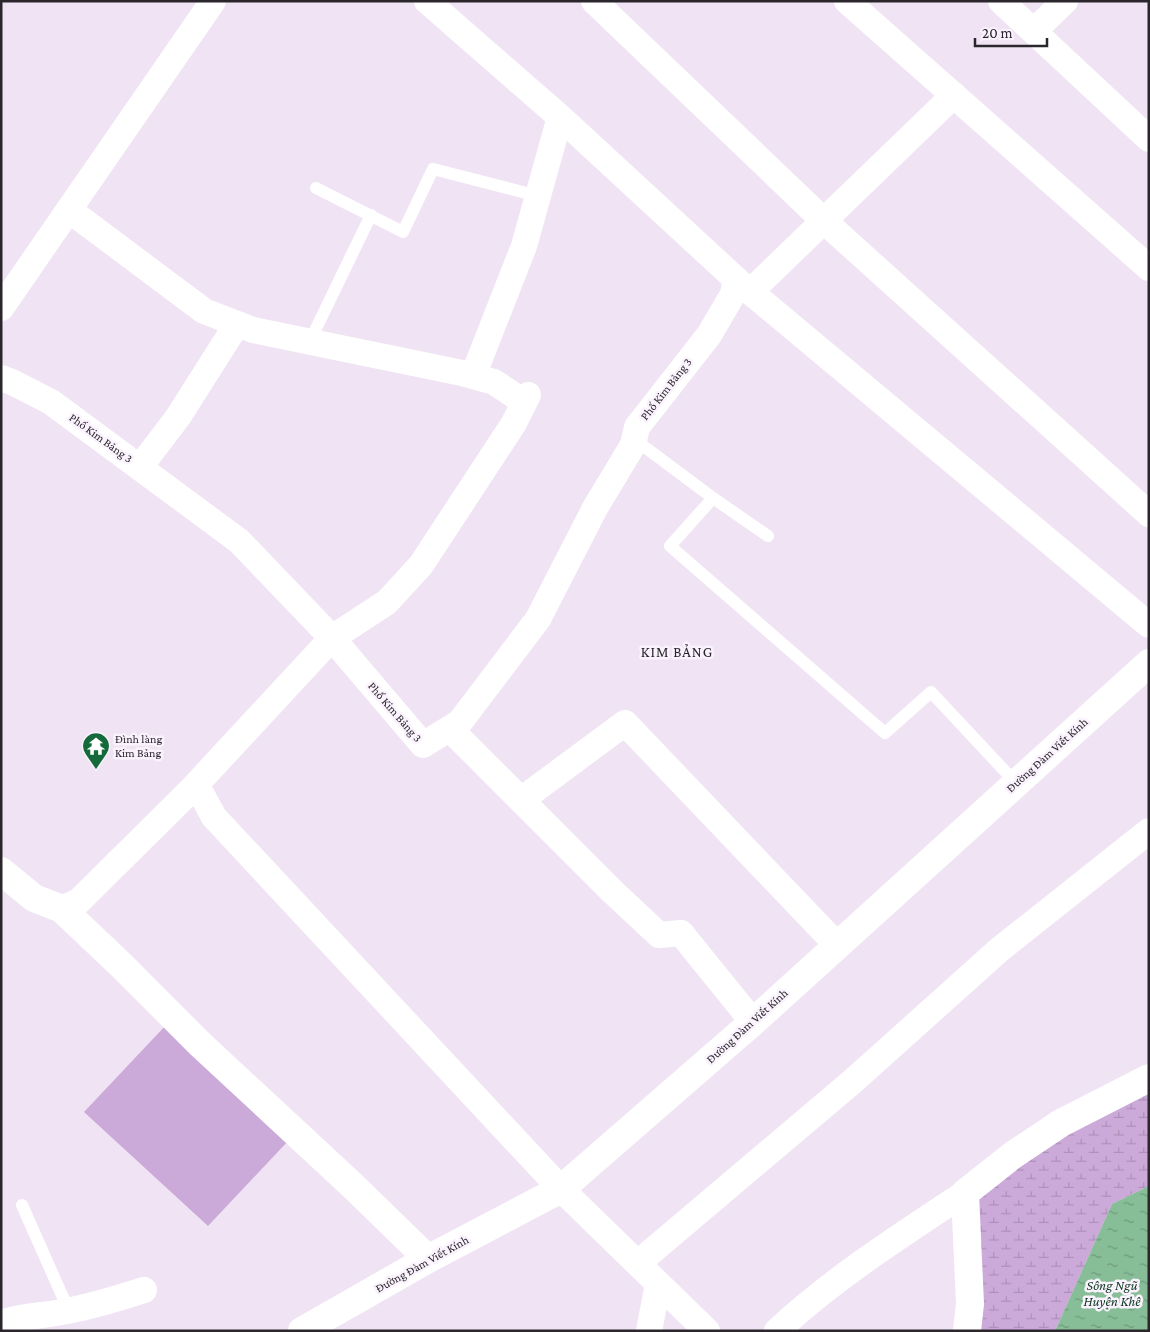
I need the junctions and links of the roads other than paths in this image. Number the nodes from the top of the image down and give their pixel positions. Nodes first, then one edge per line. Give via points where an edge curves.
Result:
1 (213, 1) edge
2 (427, 1) edge
3 (594, 1) edge
4 (847, 1) edge
5 (1001, 1) edge
6 (1065, 1) edge
7 (1034, 31) junction
8 (954, 95) junction
9 (560, 117) junction
10 (1149, 139) edge
11 (316, 188) dead end
12 (538, 196) junction
13 (69, 210) junction
14 (370, 215) junction
15 (824, 221) junction
16 (1149, 268) edge
17 (743, 286) junction
18 (1, 308) edge
19 (237, 324) junction
20 (309, 343) junction
21 (473, 376) junction
22 (1, 378) edge
23 (634, 439) junction
24 (140, 466) junction
25 (713, 498) junction
26 (1149, 514) edge
27 (768, 536) dead end
28 (1149, 626) edge
29 (332, 638) junction
30 (1149, 663) edge
31 (450, 728) junction
32 (1016, 783) junction
33 (192, 789) junction
34 (522, 800) junction
35 (1149, 831) edge
36 (1, 871) edge
37 (62, 909) junction
38 (837, 945) junction
39 (752, 1022) junction
40 (1149, 1078) edge
41 (561, 1188) junction
42 (965, 1193) junction
43 (22, 1205) dead end
44 (428, 1260) junction
45 (638, 1264) junction
46 (658, 1284) junction
47 (144, 1290) dead end
48 (69, 1311) junction
49 (1, 1323) edge
50 (302, 1331) edge
51 (649, 1331) edge
52 (707, 1331) edge
53 (776, 1331) edge
54 (967, 1331) edge

1 - 13 street
2 - 9 street
3 - 15 street
4 - 8 street
5 - 7 street
6 - 7 street
7 - 10 street
8 - 15 street
8 - 16 street
9 - 12 street
9 - 17 street
11 - 14 lane
12 - 14 lane via 433,169 404,232
12 - 21 street via 524,246
13 - 18 street
13 - 19 street via 204,311
14 - 20 lane
15 - 17 street
15 - 26 street
17 - 23 street, Phố Kim Bảng 3 via 733,294 709,335 637,427
17 - 28 street
19 - 20 street
19 - 24 street via 178,417
20 - 21 street
21 - 29 street via 494,382 526,399 514,423 421,565 387,602
22 - 24 street, Phố Kim Bảng 3 via 51,402
23 - 25 lane
23 - 31 street, Phố Kim Bảng 3 via 538,619 460,722
24 - 29 street, Phố Kim Bảng 3 via 239,541
25 - 27 lane
25 - 32 lane via 670,546 885,733 931,692
29 - 31 street, Phố Kim Bảng 3 via 423,746
29 - 33 street
30 - 32 main road, Đường Đàm Viết Kính
31 - 34 street
32 - 38 main road, Đường Đàm Viết Kính
33 - 37 street via 79,901
33 - 41 street via 202,795 214,817
34 - 38 street via 625,723
34 - 39 street via 659,935 681,933
35 - 45 street via 1000,950 854,1081
36 - 37 main road via 34,898
37 - 44 main road
38 - 39 main road, Đường Đàm Viết Kính
39 - 41 main road, Đường Đàm Viết Kính
40 - 42 main road via 1061,1123
41 - 44 main road, Đường Đàm Viết Kính
41 - 45 street
42 - 53 street via 808,1302
42 - 54 main road via 970,1304
43 - 48 lane
44 - 50 main road, Đường Đàm Viết Kính
45 - 46 street
46 - 51 street
46 - 52 street
47 - 48 street
48 - 49 street via 14,1318

